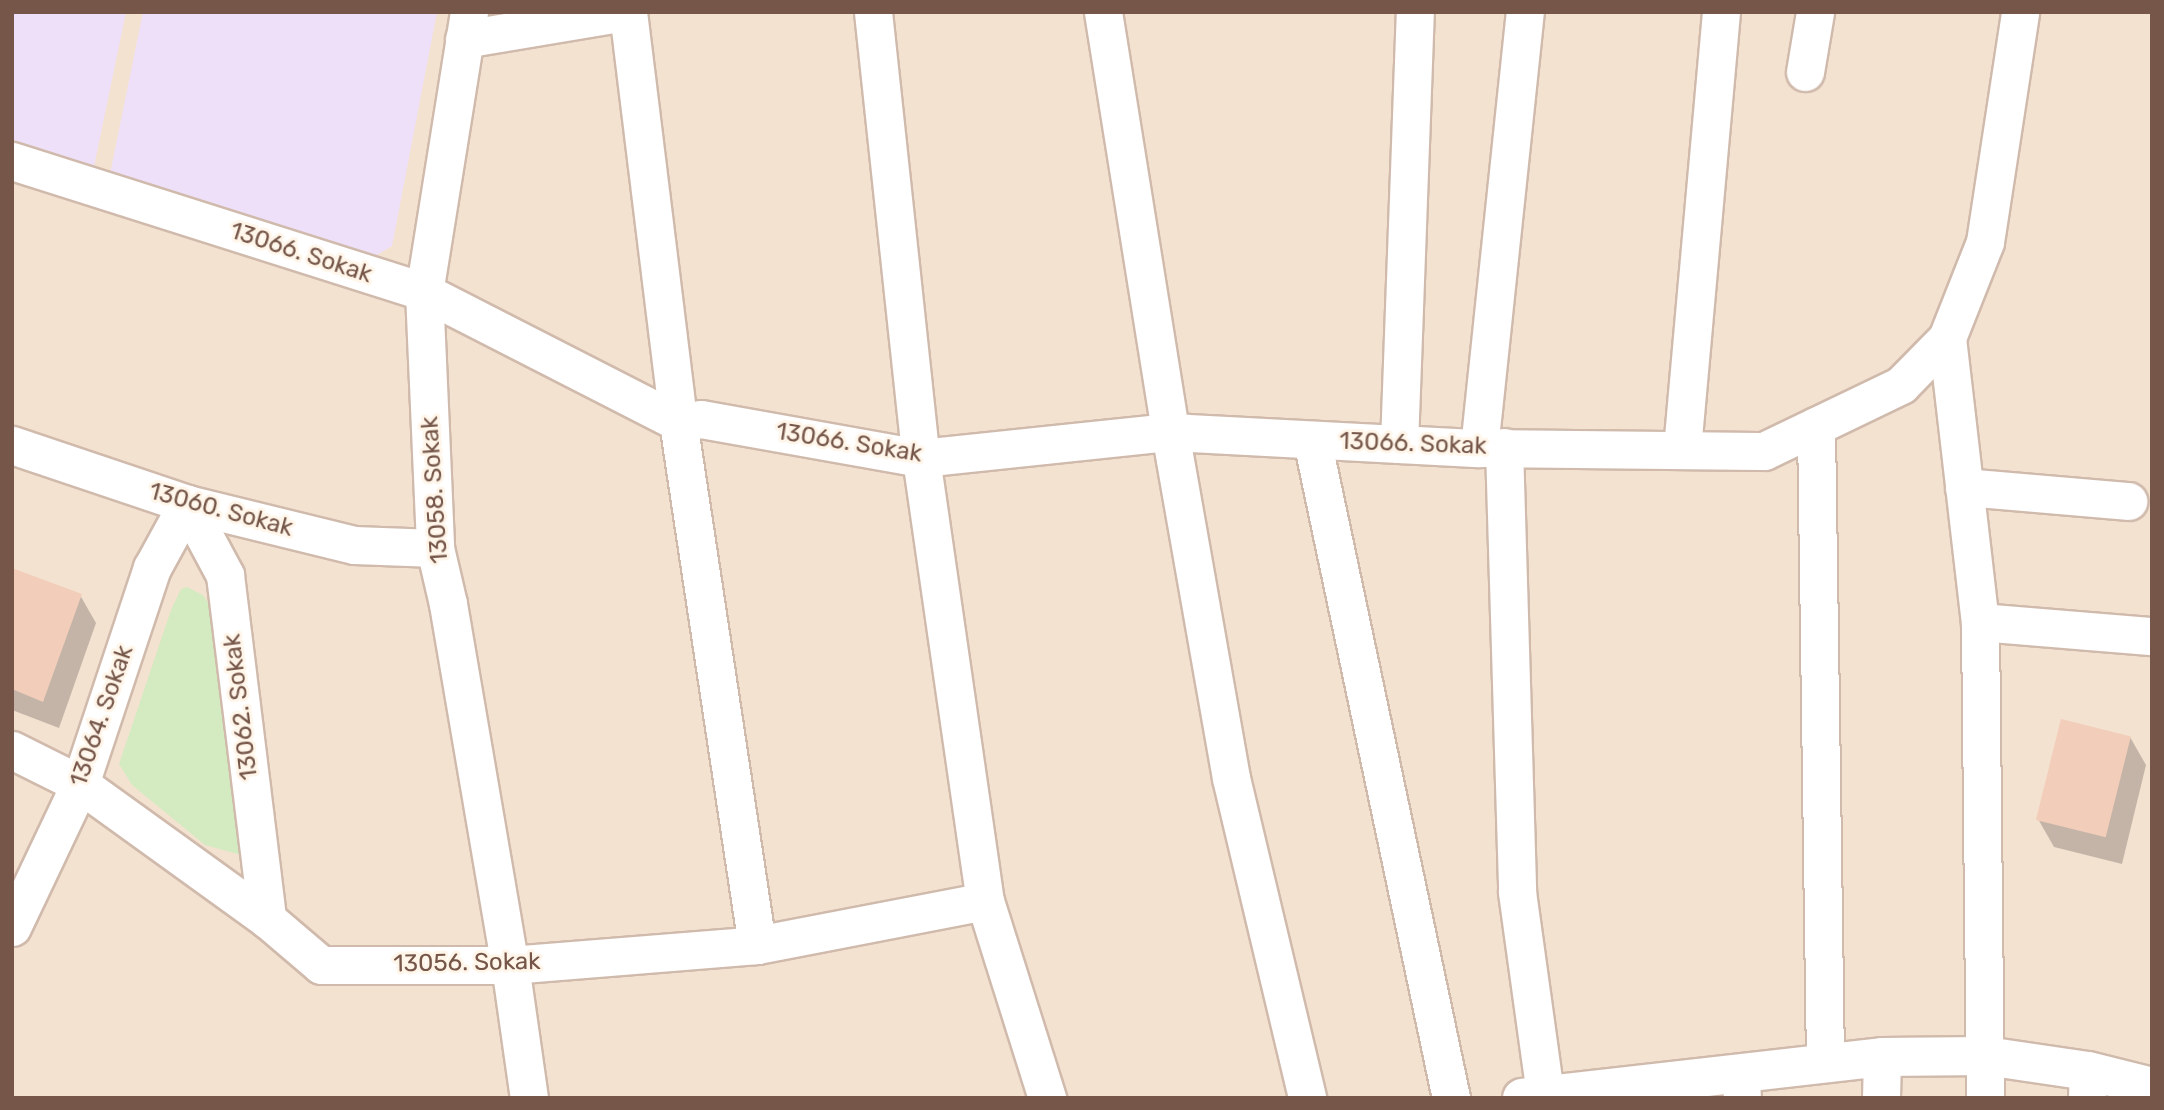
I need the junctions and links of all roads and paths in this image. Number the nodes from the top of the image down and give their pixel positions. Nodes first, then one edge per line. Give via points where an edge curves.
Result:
1 (626, 12) edge
2 (873, 12) edge
3 (1102, 12) edge
4 (1415, 12) edge
5 (1525, 12) edge
6 (1721, 12) edge
7 (1815, 12) edge
8 (2020, 12) edge
9 (467, 26) edge
10 (1805, 72) dead end
11 (12, 161) edge
12 (424, 292) junction
13 (1947, 338) junction
14 (678, 422) junction
15 (1816, 426) junction
16 (1170, 432) junction
17 (1312, 440) junction
18 (1399, 443) junction
19 (12, 445) edge
20 (1492, 447) junction
21 (1682, 449) junction
22 (921, 458) junction
23 (1964, 487) junction
24 (2128, 500) dead end
25 (187, 504) junction
26 (435, 548) junction
27 (1980, 622) junction
28 (2152, 636) edge
29 (12, 750) edge
30 (80, 784) junction
31 (985, 901) junction
32 (267, 919) junction
33 (12, 927) edge
34 (757, 945) junction
35 (510, 965) junction
36 (1986, 1056) junction
37 (1882, 1057) junction
38 (1825, 1063) junction
39 (2088, 1084) edge
40 (1741, 1085) edge
41 (2152, 1087) edge
42 (1679, 1089) edge
43 (1554, 1096) edge
44 (529, 1098) edge
45 (1047, 1098) edge
46 (1307, 1098) edge
47 (1451, 1098) edge
48 (1881, 1098) edge
49 (1985, 1098) edge

1 - 9 street
1 - 14 street
2 - 22 street
3 - 16 street
4 - 18 street
5 - 20 street
6 - 21 street
7 - 10 street
8 - 13 street via 1985,242
9 - 12 street, 13058. Sokak
11 - 12 street, 13066. Sokak
12 - 14 street, 13066. Sokak
12 - 26 street, 13058. Sokak
13 - 15 street, 13066. Sokak via 1901,385
13 - 23 street
14 - 22 street, 13066. Sokak via 701,419
14 - 34 street
15 - 21 street, 13066. Sokak via 1764,451
15 - 38 street
16 - 17 street, 13066. Sokak
16 - 22 street, 13066. Sokak
16 - 46 street via 1231,778
17 - 18 street, 13066. Sokak
17 - 47 street
18 - 20 street, 13066. Sokak
19 - 25 street, 13060. Sokak
20 - 21 street, 13066. Sokak
20 - 43 street via 1517,892
22 - 31 street
23 - 24 street
23 - 27 street
25 - 26 street, 13060. Sokak via 354,545
25 - 30 street, 13064. Sokak via 152,568
25 - 32 street, 13062. Sokak via 225,575
26 - 35 street, 13058. Sokak
27 - 28 street
27 - 36 street
29 - 30 street, 13056. Sokak
30 - 32 street, 13056. Sokak
30 - 33 street, 13064. Sokak
31 - 34 street, 13056. Sokak
31 - 45 street
32 - 35 street, 13056. Sokak via 321,965
34 - 35 street, 13056. Sokak
35 - 44 street, 13058. Sokak
36 - 37 main road
36 - 39 main road
36 - 49 street
37 - 38 main road
37 - 48 street
38 - 40 main road
39 - 41 main road
40 - 42 main road
42 - 43 main road

